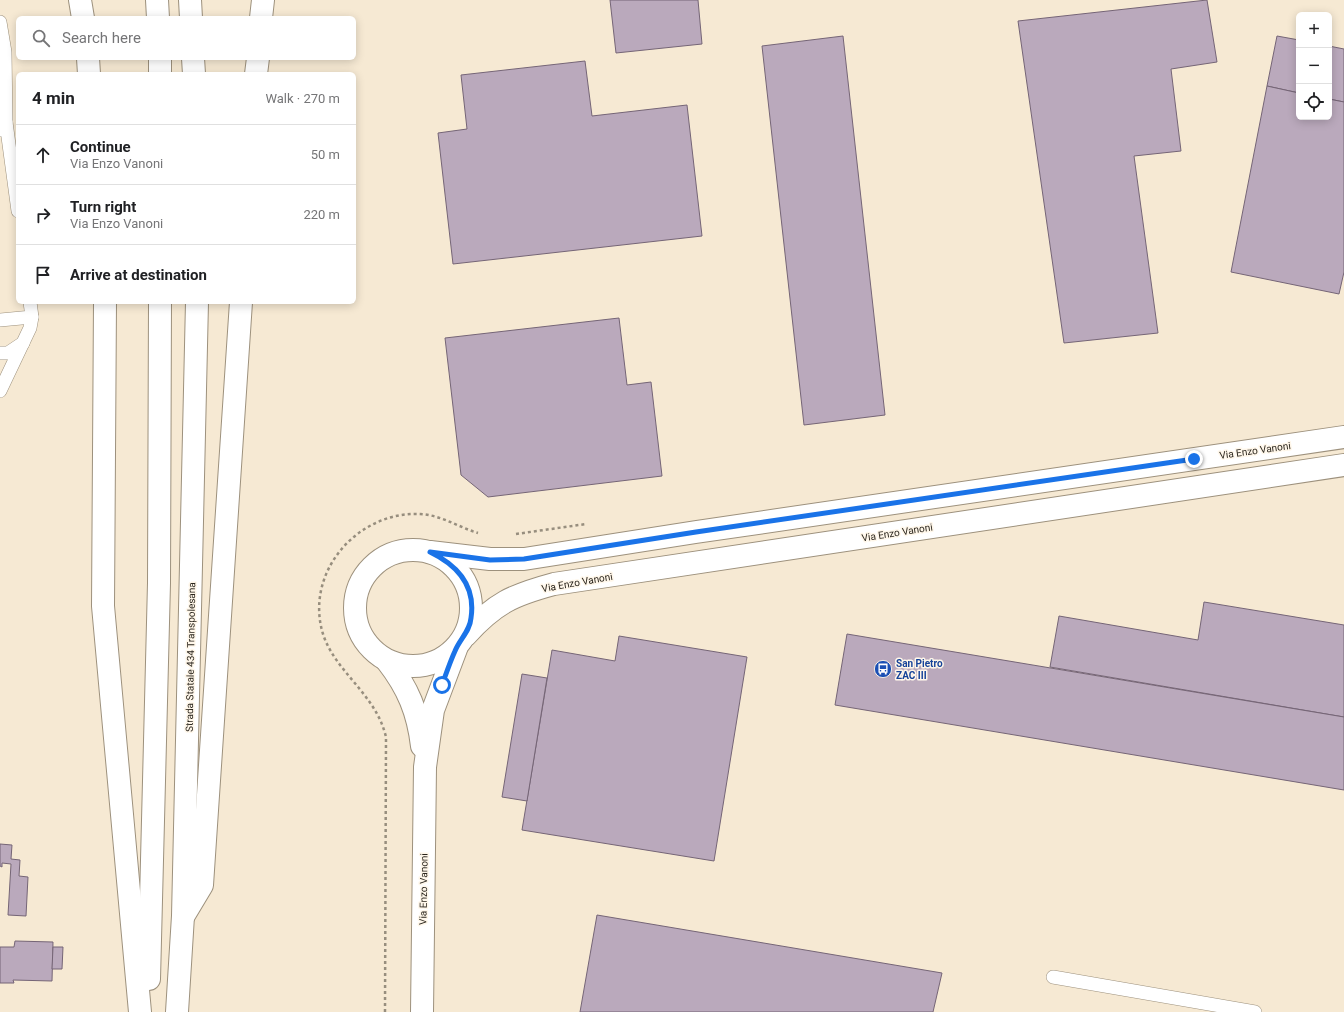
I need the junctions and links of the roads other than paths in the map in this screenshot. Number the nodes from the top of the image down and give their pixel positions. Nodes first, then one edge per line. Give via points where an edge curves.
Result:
1 (80, 0) edge
2 (157, 0) edge
3 (190, 0) edge
4 (263, 0) edge
5 (84, 16) edge
6 (158, 16) edge
7 (191, 16) edge
8 (261, 16) edge
9 (0, 22) edge
10 (88, 60) edge
11 (160, 60) edge
12 (193, 60) edge
13 (258, 60) edge
14 (89, 72) edge
15 (160, 72) edge
16 (194, 72) edge
17 (256, 72) edge
18 (3, 126) edge
19 (16, 200) edge
20 (30, 304) edge
21 (104, 304) edge
22 (160, 304) edge
23 (197, 304) edge
24 (241, 304) edge
25 (32, 317) junction
26 (0, 320) edge
27 (24, 343) junction
28 (0, 354) edge
29 (0, 391) edge
30 (1344, 436) edge
31 (1344, 465) edge
32 (430, 552) junction
33 (461, 642) junction
34 (387, 661) junction
35 (425, 767) junction
36 (184, 916) junction
37 (1053, 977) dead end
38 (140, 1012) edge
39 (148, 1012) edge
40 (177, 1012) edge
41 (422, 1012) edge
42 (1255, 1012) edge

1 - 5 main road
2 - 6 main road
3 - 7 main road
4 - 8 main road
9 - 18 lane via 5,52
10 - 14 main road
11 - 15 main road
12 - 16 main road
13 - 17 main road
18 - 19 lane
20 - 25 lane
21 - 38 main road via 103,606
22 - 39 main road via 159,583
23 - 36 main road, Strada Statale 434 Transpolesana
24 - 36 main road via 202,885
25 - 26 lane
25 - 27 lane
27 - 28 lane via 8,353
27 - 29 lane
30 - 32 main road, Via Enzo Vanoni via 524,559 490,560
31 - 33 main road, Via Enzo Vanoni via 554,584 528,591 504,602 484,616
32 - 33 main road, Via Enzo Vanoni via 445,559 458,570 468,585 472,607 471,619
32 - 34 main road, Via Enzo Vanoni via 412,550 393,553 376,563 363,578 356,596 355,615 360,634 372,650
33 - 34 main road, Via Enzo Vanoni via 442,660 426,666 406,667
33 - 35 main road, Via Enzo Vanoni via 433,710
34 - 35 main road, Via Enzo Vanoni via 409,693 421,738
35 - 41 main road, Via Enzo Vanoni
36 - 40 main road, Strada Statale 434 Transpolesana
37 - 42 lane

